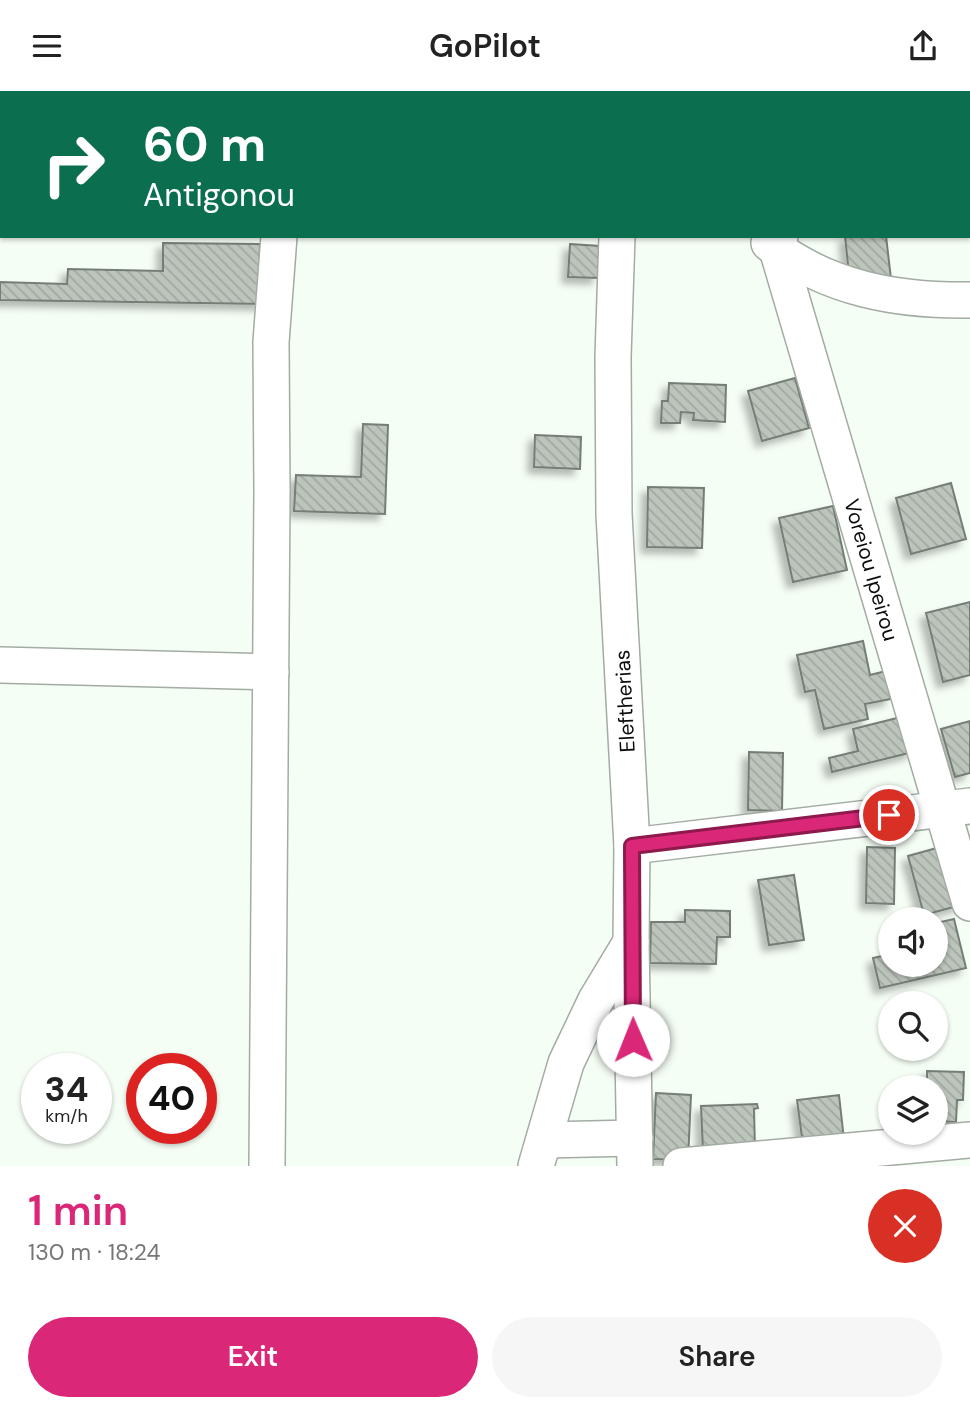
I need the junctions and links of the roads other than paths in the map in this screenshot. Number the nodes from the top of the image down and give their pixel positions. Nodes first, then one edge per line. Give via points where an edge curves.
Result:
1 (279, 238) edge
2 (617, 238) edge
3 (772, 240) edge
4 (970, 300) edge
5 (0, 665) edge
6 (271, 672) junction
7 (955, 807) edge
8 (632, 846) junction
9 (970, 904) edge
10 (631, 941) junction
11 (970, 1140) edge
12 (635, 1152) edge
13 (540, 1153) edge
14 (267, 1166) edge
15 (681, 1166) edge

1 - 6 street via 271,342
2 - 8 street, Eleftherias via 614,514
3 - 4 street via 811,271 843,285 929,299
3 - 7 street, Voreiou Ipeirou
5 - 6 street
6 - 14 street
7 - 8 street
7 - 9 street, Voreiou Ipeirou
8 - 10 street, Eleftherias
10 - 12 street, Eleftherias
10 - 13 street via 566,1063
11 - 15 street
12 - 13 street

